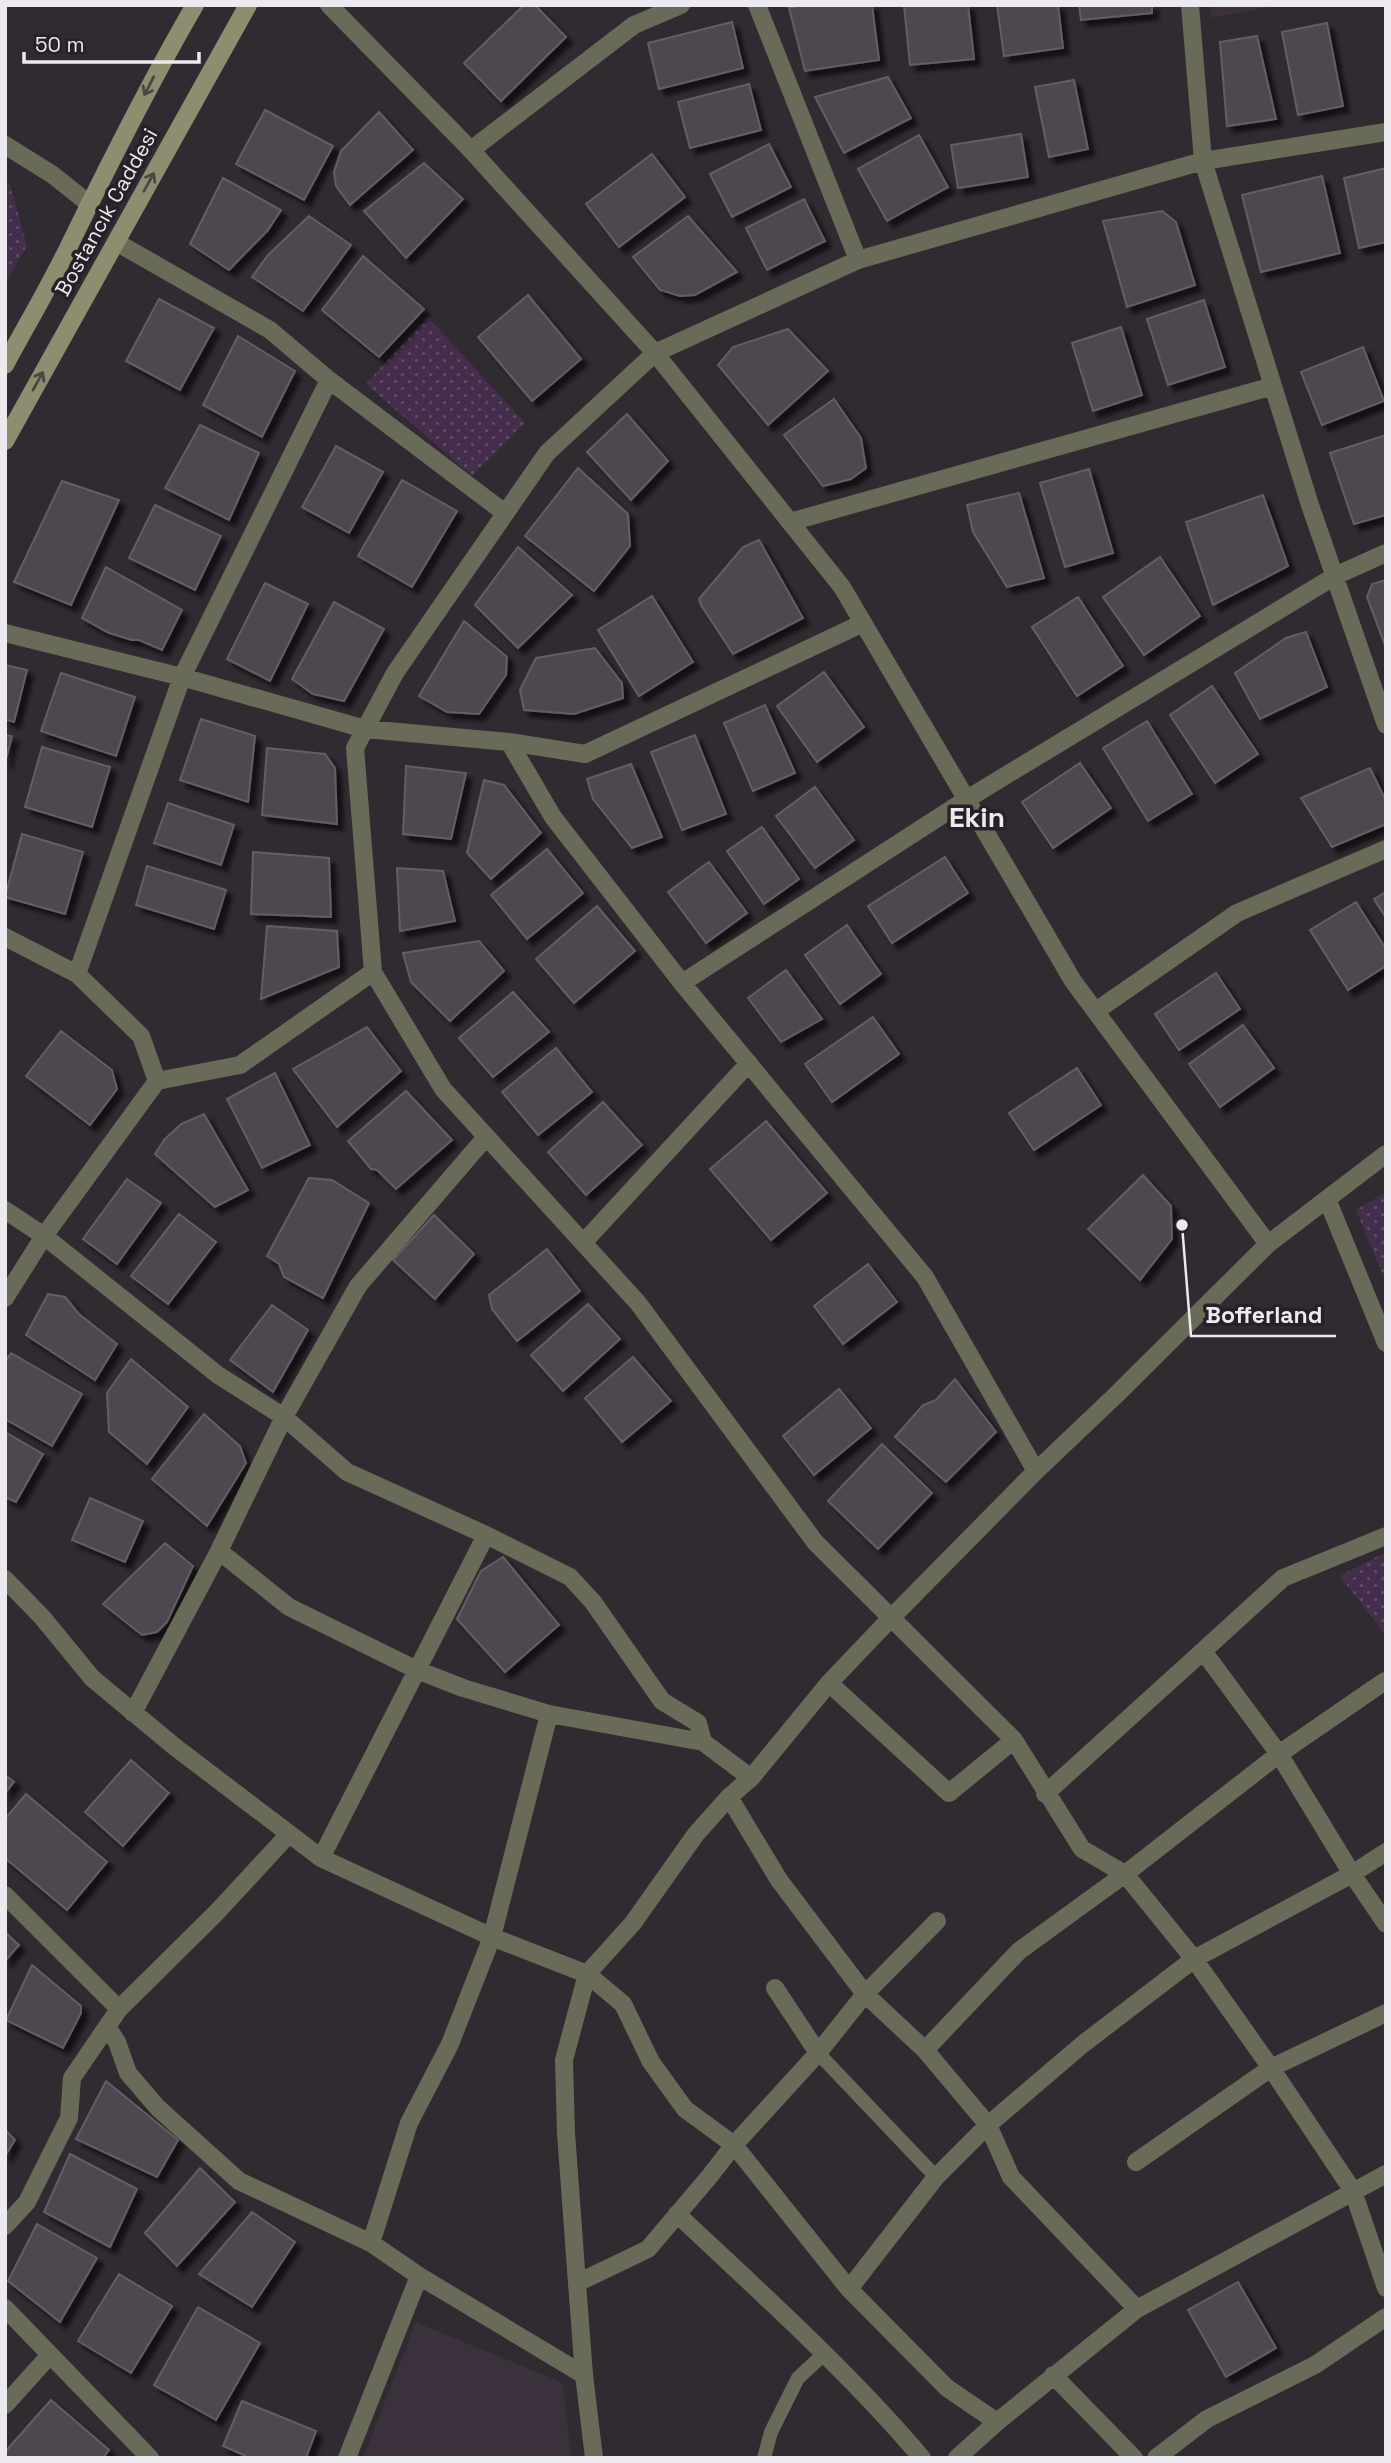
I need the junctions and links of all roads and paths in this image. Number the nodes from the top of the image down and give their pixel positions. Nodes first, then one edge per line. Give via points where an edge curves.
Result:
1 (195, 5) edge
2 (248, 5) edge
3 (328, 5) edge
4 (681, 5) edge
5 (757, 5) edge
6 (1190, 5) edge
7 (1386, 132) edge
8 (5, 145) edge
9 (471, 150) junction
10 (1203, 161) junction
11 (88, 203) junction
12 (116, 242) junction
13 (858, 260) junction
14 (655, 353) junction
15 (5, 365) edge
16 (329, 380) junction
17 (1273, 386) junction
18 (5, 441) edge
19 (505, 513) junction
20 (790, 522) junction
21 (1386, 553) edge
22 (1335, 576) junction
23 (863, 623) junction
24 (5, 633) edge
25 (182, 677) junction
26 (1386, 725) edge
27 (365, 729) junction
28 (509, 742) junction
29 (967, 799) junction
30 (1386, 849) edge
31 (5, 936) edge
32 (373, 972) junction
33 (78, 974) junction
34 (682, 983) junction
35 (1096, 1011) junction
36 (749, 1063) junction
37 (157, 1081) junction
38 (486, 1137) junction
39 (1386, 1154) edge
40 (1327, 1199) junction
41 (5, 1210) edge
42 (44, 1236) junction
43 (583, 1243) junction
44 (1268, 1244) junction
45 (5, 1298) edge
46 (1386, 1343) edge
47 (284, 1417) junction
48 (1036, 1471) junction
49 (486, 1535) junction
50 (1386, 1536) edge
51 (219, 1551) junction
52 (5, 1579) edge
53 (890, 1619) junction
54 (1203, 1651) junction
55 (417, 1670) junction
56 (1385, 1681) edge
57 (829, 1683) junction
58 (133, 1713) junction
59 (549, 1714) junction
60 (1014, 1740) junction
61 (702, 1742) junction
62 (1279, 1754) junction
63 (751, 1778) junction
64 (1045, 1794) junction
65 (729, 1797) junction
66 (289, 1834) junction
67 (1386, 1852) edge
68 (321, 1858) junction
69 (1125, 1874) junction
70 (1352, 1874) junction
71 (5, 1895) edge
72 (937, 1921) dead end
73 (1386, 1924) edge
74 (492, 1937) junction
75 (1194, 1959) junction
76 (587, 1974) junction
77 (775, 1988) dead end
78 (865, 1994) junction
79 (119, 2009) junction
80 (1386, 2013) edge
81 (107, 2027) junction
82 (925, 2050) junction
83 (818, 2053) junction
84 (1271, 2068) junction
85 (988, 2125) junction
86 (734, 2145) junction
87 (1136, 2162) dead end
88 (1386, 2174) edge
89 (936, 2177) junction
90 (1353, 2191) junction
91 (677, 2214) junction
92 (5, 2226) edge
93 (371, 2243) junction
94 (419, 2276) junction
95 (577, 2283) junction
96 (1386, 2288) edge
97 (849, 2289) junction
98 (5, 2308) edge
99 (1137, 2309) junction
100 (1386, 2317) edge
101 (824, 2354) junction
102 (50, 2355) junction
103 (584, 2375) junction
104 (1053, 2375) junction
105 (5, 2405) edge
106 (997, 2421) junction
107 (150, 2458) edge
108 (347, 2458) edge
109 (594, 2458) edge
110 (764, 2458) edge
111 (922, 2458) edge
112 (957, 2458) edge
113 (1134, 2458) edge
114 (1156, 2458) edge

1 -> 11 main road, Bostancık Caddesi
12 -> 2 main road, Bostancık Caddesi
3 - 9 street
4 - 9 street via 634,25
5 - 13 street
6 - 10 street
7 - 10 street
8 - 11 street
9 - 14 street
10 - 13 street
10 - 17 street
11 - 15 main road, Bostancık Caddesi
12 - 16 street via 270,330
18 -> 12 main road, Bostancık Caddesi
13 - 14 street
14 - 19 street via 547,453
14 - 20 street
16 - 19 street
16 - 25 street
17 - 20 street
17 - 22 street
19 - 27 street via 395,673
20 - 23 street via 842,587
21 - 22 street
22 - 26 street
22 - 29 street
23 - 28 street via 585,754
23 - 29 street
24 - 25 street
25 - 27 street
25 - 33 street
27 - 28 street
27 - 32 street via 355,748
28 - 34 street via 553,817
29 - 34 street
29 - 35 street via 1073,981
30 - 35 street via 1237,913
31 - 33 street
32 - 37 street via 240,1065
32 - 38 street via 443,1089
33 - 37 street via 141,1036
34 - 36 street
35 - 44 street
36 - 43 street
36 - 48 street via 925,1277
37 - 42 street
38 - 43 street
38 - 47 street via 358,1286
39 - 40 street
40 - 44 street
40 - 46 street
41 - 42 street
42 - 45 street
42 - 47 street via 218,1375
43 - 53 street via 638,1303 815,1542
44 - 48 street
47 - 49 street via 347,1472
47 - 51 street
48 - 53 street
49 - 55 street
49 - 61 street via 570,1577 593,1602 662,1701 698,1723
50 - 54 street via 1283,1578
51 - 55 street via 289,1607
51 - 58 street
52 - 58 street via 92,1678
53 - 57 street
53 - 60 street
54 - 62 street
54 - 64 street
55 - 59 street
55 - 68 street
56 - 62 street
57 - 60 street via 949,1793
57 - 63 street
58 - 66 street
59 - 61 street
59 - 74 street
60 - 64 street
61 - 63 street
62 - 69 street
62 - 70 street
63 - 65 street
64 - 69 street via 1082,1849
65 - 76 street via 633,1923
65 - 78 street via 779,1880
66 - 68 street
66 - 79 street
67 - 70 street
68 - 74 street
69 - 75 street
69 - 82 street via 1019,1951
70 - 73 street
70 - 75 street
71 - 79 street
72 - 78 street
74 - 76 street
74 - 93 street via 450,2044 409,2123
75 - 84 street
75 - 85 street
76 - 86 street via 623,2004 651,2062 685,2109
76 - 95 street via 564,2060
77 - 83 street
78 - 82 street
78 - 83 street
79 - 81 street
80 - 84 street
81 - 92 street via 72,2078 69,2118 57,2144 27,2202
81 - 93 street via 128,2073 158,2108 239,2181
82 - 85 street
83 - 86 street
83 - 89 lane
84 - 87 street
84 - 90 street
85 - 89 street
85 - 99 street via 1011,2177
86 - 91 street
86 - 97 street
88 - 90 street
89 - 97 street
90 - 96 street
90 - 99 street
91 - 95 street via 648,2249
91 - 101 street
93 - 94 street
94 - 103 street
94 - 108 street
95 - 103 street
97 - 106 street via 947,2388
98 - 102 street
99 - 104 street
100 - 114 street via 1315,2365 1207,2418
101 - 110 lane via 798,2378 771,2432
101 - 111 street
102 - 105 street
102 - 107 street
103 - 109 street
104 - 106 street
104 - 113 street
106 - 112 street

